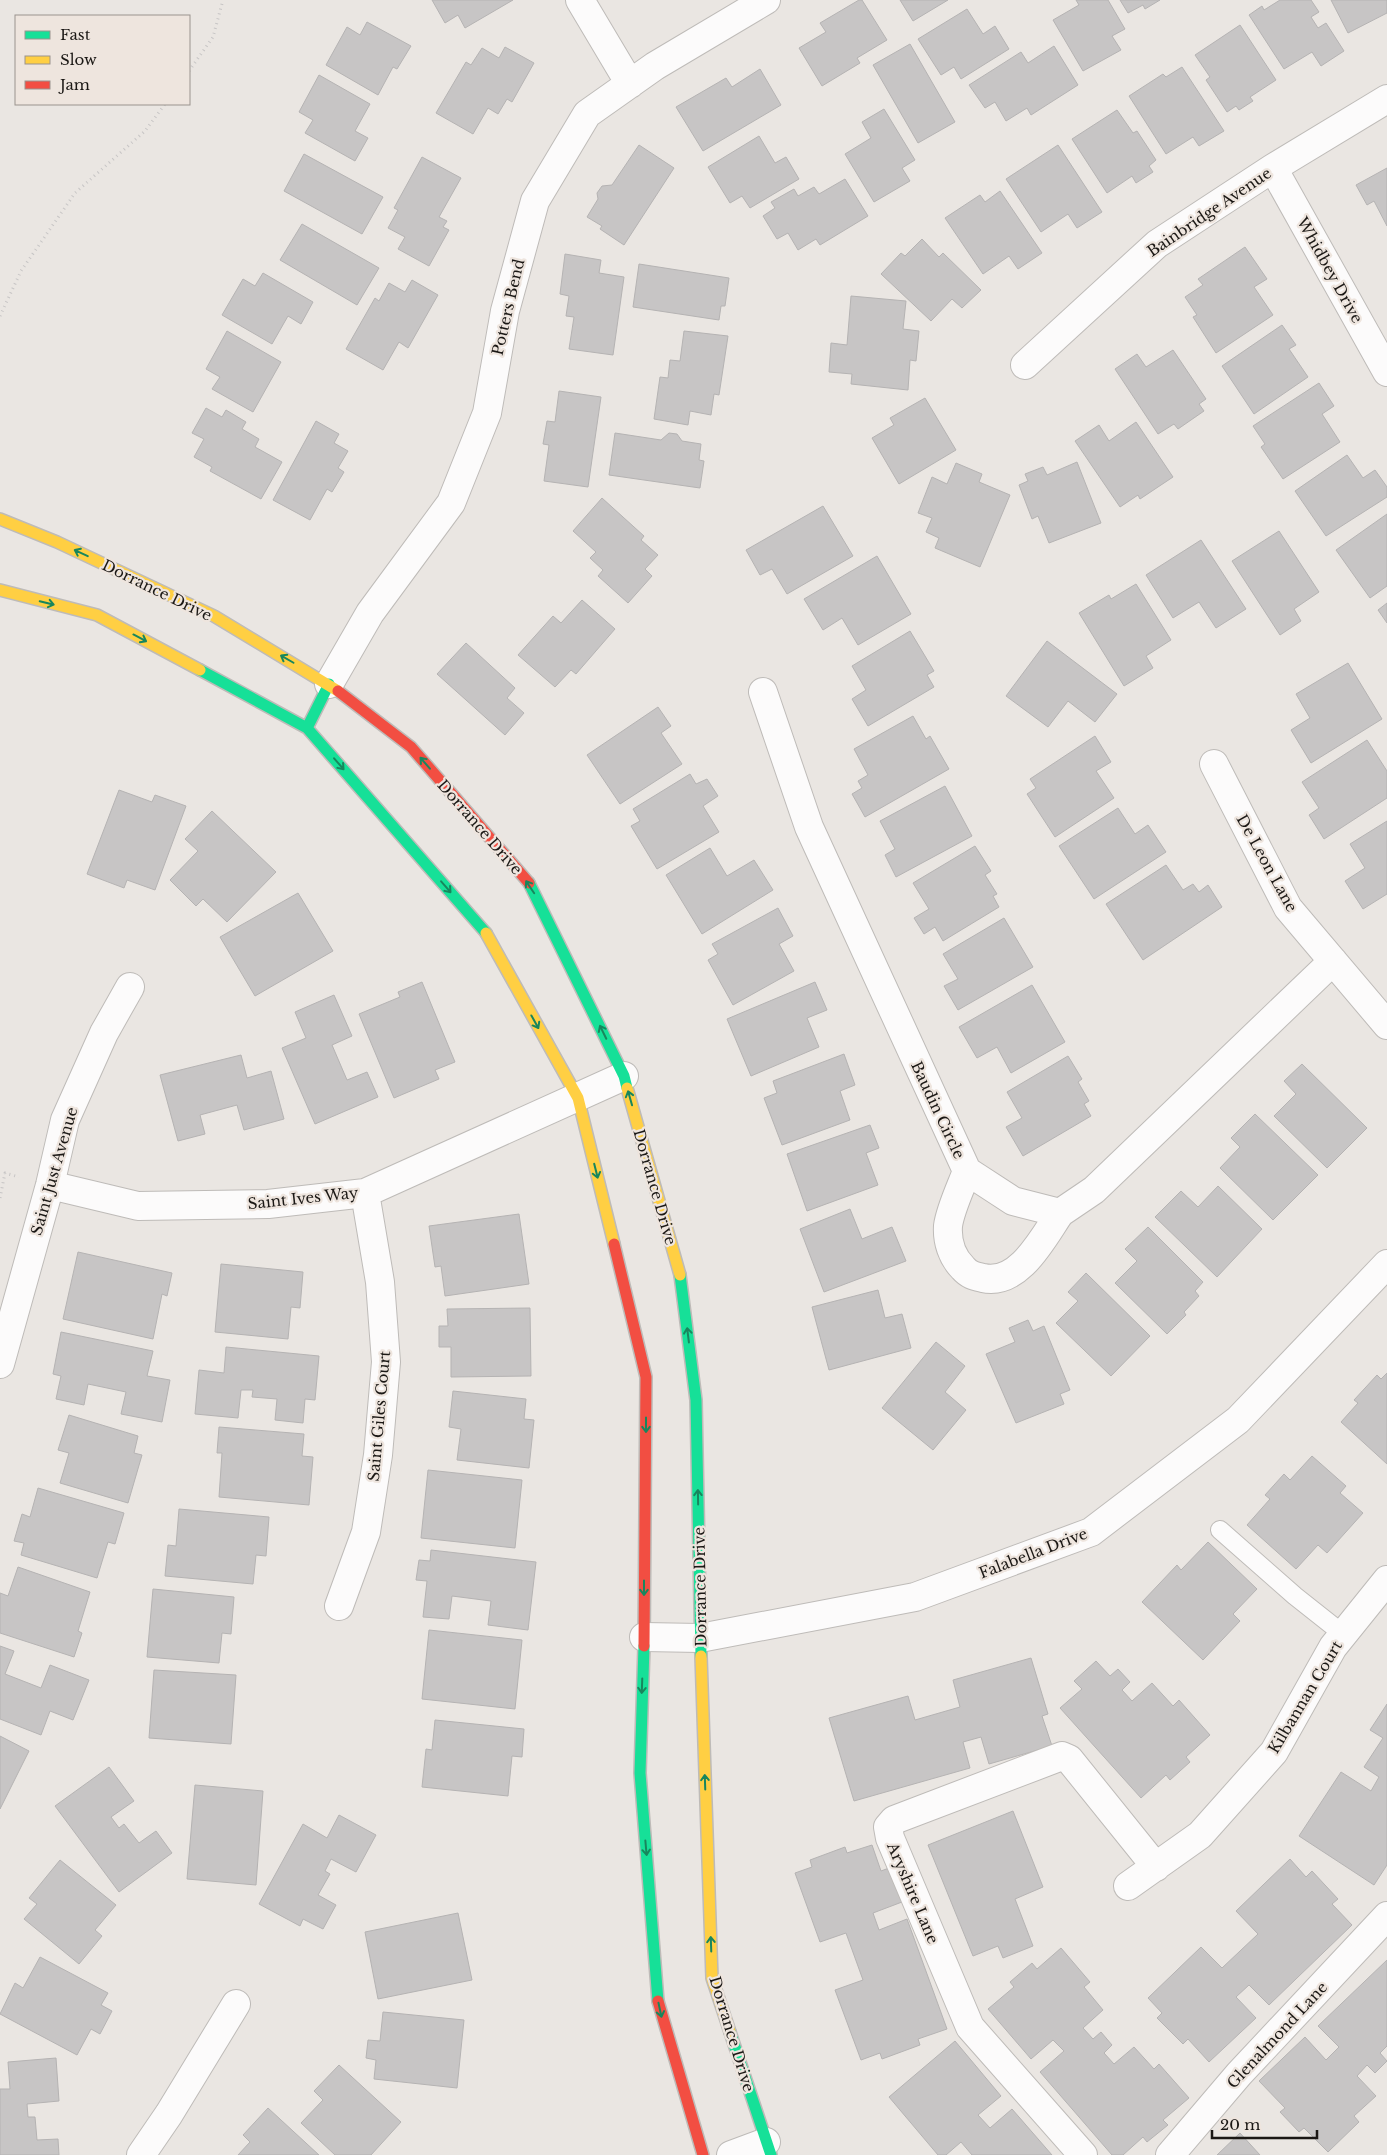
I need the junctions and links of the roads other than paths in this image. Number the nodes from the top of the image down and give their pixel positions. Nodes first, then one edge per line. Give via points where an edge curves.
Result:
1 (580, 0) edge
2 (766, 0) edge
3 (630, 84) junction
4 (1387, 99) edge
5 (1273, 168) junction
6 (1025, 365) dead end
7 (1387, 372) edge
8 (0, 519) edge
9 (0, 590) edge
10 (330, 684) junction
11 (763, 692) dead end
12 (307, 728) junction
13 (1214, 764) dead end
14 (1333, 961) junction
15 (130, 987) dead end
16 (1387, 1025) edge
17 (624, 1076) junction
18 (578, 1098) junction
19 (967, 1171) junction
20 (50, 1185) junction
21 (365, 1193) junction
22 (1060, 1213) junction
23 (1387, 1264) edge
24 (0, 1364) edge
25 (1220, 1530) dead end
26 (1382, 1595) edge
27 (339, 1606) dead end
28 (1343, 1634) junction
29 (644, 1637) junction
30 (700, 1638) junction
31 (1156, 1867) junction
32 (1128, 1886) dead end
33 (1387, 1916) edge
34 (236, 2004) dead end
35 (768, 2148) edge
36 (140, 2155) edge
37 (703, 2155) edge
38 (731, 2155) edge
39 (1083, 2155) edge
40 (1170, 2155) edge

1 - 3 street
2 - 3 street, Potters Bend
3 - 10 street, Potters Bend via 587,114 535,201 505,311 487,413 451,503 370,613
4 - 5 street, Bainbridge Avenue
5 - 6 street, Bainbridge Avenue via 1157,244
5 - 7 street, Whidbey Drive
10 -> 8 street, Dorrance Drive via 214,616 57,542
9 -> 12 street via 97,615
10 - 12 street
17 -> 10 street, Dorrance Drive via 532,886 411,747
11 - 19 street, Baudin Circle via 809,827
12 -> 18 street via 485,932
13 - 14 street, De Leon Lane via 1288,908
14 - 16 street, De Leon Lane
14 - 22 street via 1094,1190
15 - 20 street, Saint Just Avenue via 104,1033 66,1120
17 - 18 street, Saint Ives Way
30 -> 17 street, Dorrance Drive via 696,1400 681,1279
18 - 21 street, Saint Ives Way
18 -> 29 street via 646,1377
19 - 22 street, Baudin Circle via 1013,1201
19 - 22 street via 948,1226 950,1248 968,1274 993,1280 1005,1276 1023,1264
20 - 21 street, Saint Ives Way via 138,1206 268,1204
20 - 24 street, Saint Just Avenue
21 - 27 street, Saint Giles Court via 380,1282 386,1362 378,1455 366,1532
23 - 30 street, Falabella Drive via 1238,1420 1091,1532 915,1597
25 - 28 lane
26 - 28 street, Kilbannan Court
28 - 31 street, Kilbannan Court via 1274,1752 1200,1835
29 - 30 street, Falabella Drive
29 -> 37 street via 640,1774 659,2008
35 -> 30 street, Dorrance Drive via 712,1978
31 - 32 street, Kilbannan Court
31 - 39 street, Aryshire Lane via 1069,1759 1062,1756 894,1820 888,1827 970,2028
33 - 40 street, Glenalmond Lane via 1240,2074
34 - 36 street
35 - 38 street

